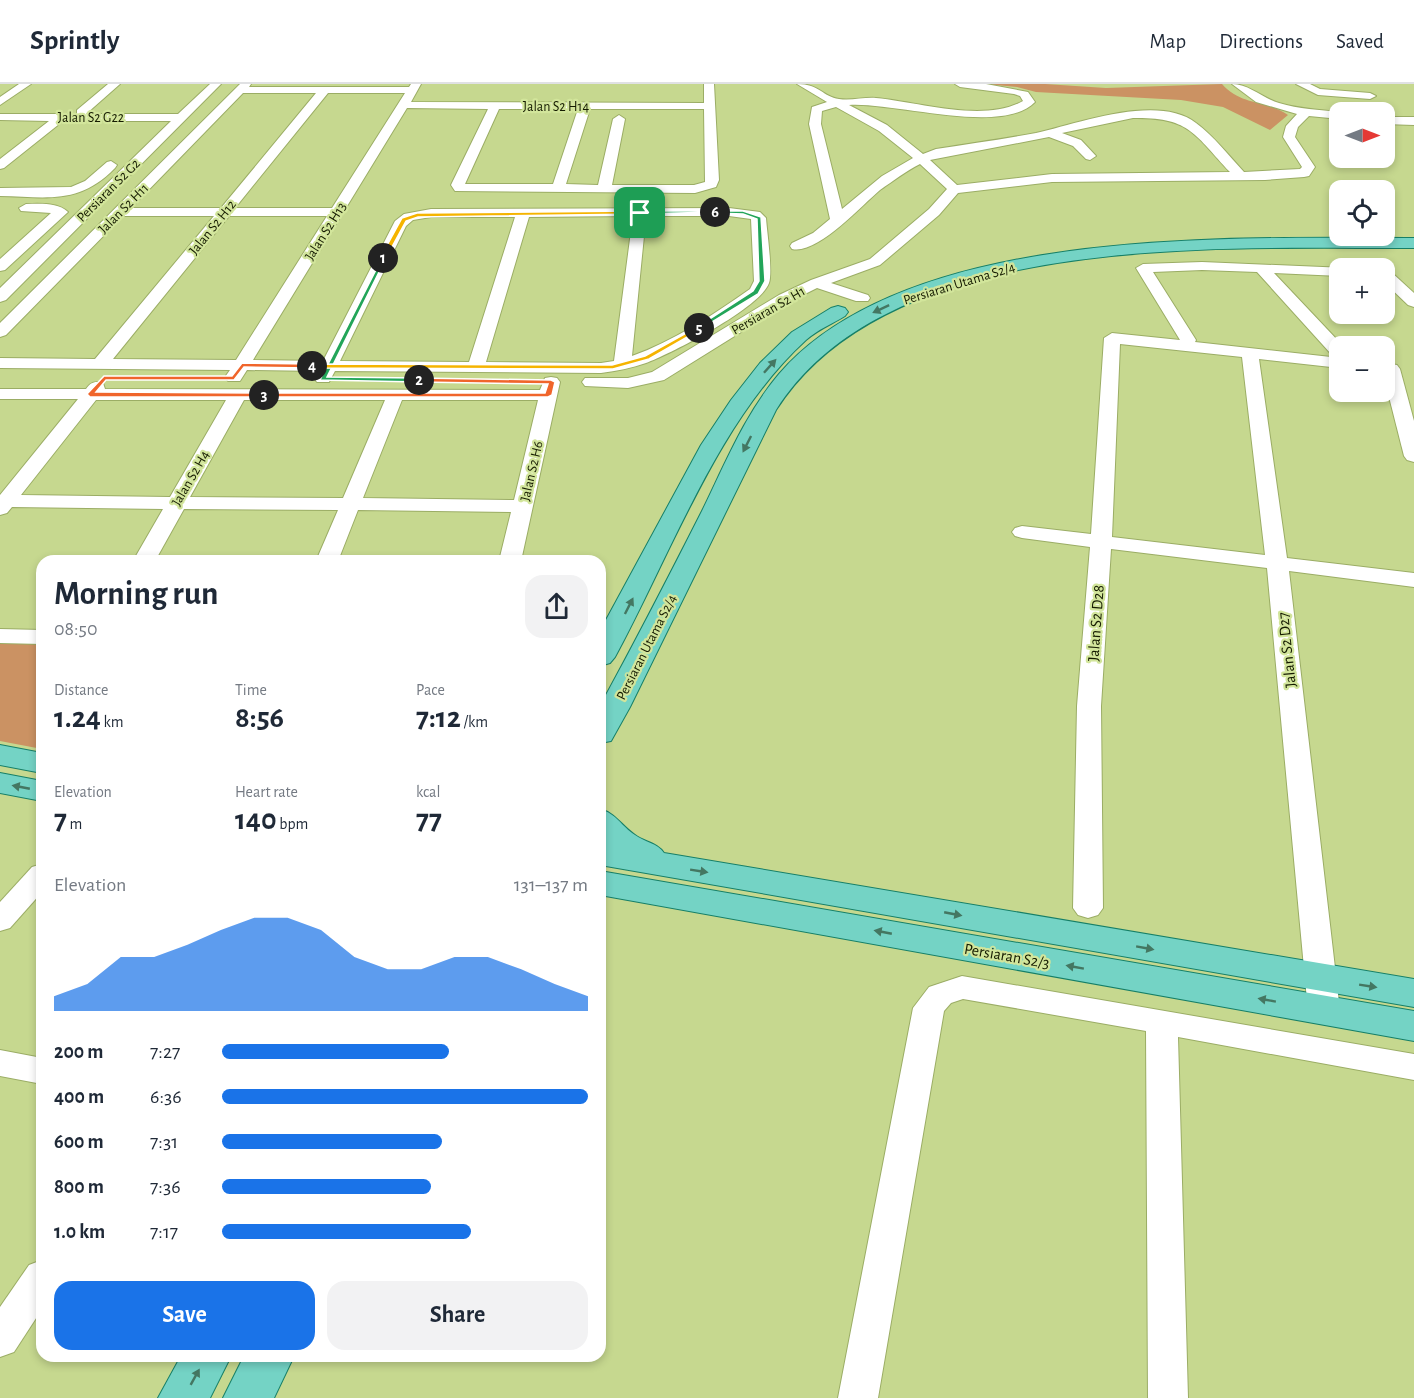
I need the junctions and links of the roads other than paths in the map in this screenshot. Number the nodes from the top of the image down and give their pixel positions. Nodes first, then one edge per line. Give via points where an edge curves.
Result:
1 (26, 84) edge
2 (115, 84) edge
3 (216, 84) edge
4 (709, 84) edge
5 (802, 84) edge
6 (960, 84) edge
7 (1237, 84) edge
8 (1301, 84) edge
9 (243, 87) edge
10 (414, 87) edge
11 (325, 90) junction
12 (1370, 96) dead end
13 (0, 102) edge
14 (836, 104) junction
15 (403, 105) junction
16 (495, 105) junction
17 (585, 106) junction
18 (620, 106) junction
19 (709, 106) junction
20 (0, 110) edge
21 (1307, 111) junction
22 (81, 112) junction
23 (167, 112) junction
24 (956, 112) junction
25 (1329, 114) edge
26 (0, 117) edge
27 (61, 117) junction
28 (1395, 117) edge
29 (182, 118) junction
30 (1414, 118) edge
31 (972, 124) dead end
32 (147, 131) dead end
33 (1050, 133) junction
34 (1090, 156) dead end
35 (920, 158) junction
36 (117, 159) dead end
37 (0, 165) edge
38 (1240, 176) junction
39 (942, 177) junction
40 (1005, 184) junction
41 (829, 187) junction
42 (558, 189) junction
43 (604, 189) junction
44 (954, 189) junction
45 (871, 191) junction
46 (0, 192) edge
47 (97, 201) junction
48 (4, 204) edge
49 (118, 212) junction
50 (225, 212) junction
51 (337, 212) junction
52 (523, 213) junction
53 (640, 213) junction
54 (837, 219) junction
55 (1329, 228) edge
56 (1395, 234) edge
57 (1414, 234) edge
58 (1329, 235) edge
59 (1220, 240) junction
60 (1414, 243) edge
61 (797, 246) dead end
62 (1414, 255) edge
63 (0, 267) edge
64 (1261, 268) junction
65 (1329, 271) edge
66 (0, 272) edge
67 (26, 272) junction
68 (1395, 275) edge
69 (1404, 275) dead end
70 (816, 283) junction
71 (1395, 284) edge
72 (0, 297) edge
73 (862, 298) junction
74 (1414, 302) edge
75 (0, 332) edge
76 (1188, 340) dead end
77 (1329, 346) edge
78 (1250, 354) junction
79 (1329, 357) edge
80 (0, 363) edge
81 (622, 365) junction
82 (476, 367) junction
83 (1395, 369) edge
84 (1414, 370) edge
85 (326, 372) junction
86 (0, 378) edge
87 (238, 379) junction
88 (98, 381) junction
89 (550, 388) junction
90 (1395, 392) edge
91 (0, 394) edge
92 (396, 394) junction
93 (1414, 456) edge
94 (176, 502) junction
95 (2, 504) edge
96 (349, 504) junction
97 (523, 506) junction
98 (1022, 532) dead end
99 (1101, 541) junction
100 (147, 555) edge
101 (329, 555) edge
102 (511, 555) edge
103 (1277, 563) junction
104 (1414, 580) edge
105 (0, 636) edge
106 (36, 637) edge
107 (606, 647) edge
108 (606, 723) edge
109 (0, 754) edge
110 (36, 762) edge
111 (0, 783) edge
112 (36, 790) edge
113 (606, 826) edge
114 (606, 856) edge
115 (667, 880) junction
116 (36, 881) edge
117 (606, 883) edge
118 (606, 900) edge
119 (1088, 908) dead end
120 (0, 921) edge
121 (1322, 979) junction
122 (1414, 993) edge
123 (1162, 1023) junction
124 (1414, 1026) edge
125 (0, 1063) edge
126 (1414, 1067) edge
127 (36, 1070) edge
128 (36, 1286) edge
129 (0, 1339) edge
130 (204, 1362) edge
131 (267, 1362) edge
132 (183, 1398) edge
133 (248, 1398) edge
134 (858, 1398) edge
135 (1168, 1398) edge

1 - 13 street
2 - 22 street
3 - 29 street, Persiaran S2 G2
4 - 19 street
5 - 14 street
6 - 24 street via 1016,91 1029,102 1024,107 1000,112
7 - 21 street via 1258,100
8 - 12 street via 1318,92
9 - 11 street
9 - 49 street, Jalan S2 H11
10 - 11 street
10 - 15 street, Jalan S2 H13
11 - 50 street, Jalan S2 H12
14 - 24 street via 871,101
14 - 35 street via 872,121
14 - 41 street via 814,113
15 - 16 street, Jalan S2 H14
15 - 51 street, Jalan S2 H13
16 - 17 street, Jalan S2 H14
16 - 42 street via 458,185 460,188
17 - 18 street, Jalan S2 H14
17 - 42 street
18 - 19 street, Jalan S2 H14
18 - 43 street
19 - 43 street via 711,184 695,189
20 - 22 street
21 - 25 street
21 - 38 street via 1292,126 1289,137 1309,167 1304,173
22 - 23 street
23 - 27 street, Jalan S2 G22
23 - 29 street, Jalan S2 G22
23 - 32 street
24 - 31 street
26 - 27 street, Jalan S2 G22
27 - 37 street
28 - 30 street
29 - 47 street, Persiaran S2 G2
33 - 34 street via 1077,143
33 - 35 street
33 - 38 street via 1115,116 1180,119 1191,124
35 - 39 street
35 - 45 street
36 - 46 street via 81,189
38 - 40 street via 1083,177
39 - 40 street via 959,182
39 - 44 street
40 - 44 street
41 - 45 street
41 - 54 street
42 - 43 street
44 - 70 street via 934,212 875,262
45 - 54 street
47 - 48 street
47 - 67 street, Persiaran S2 G2
48 - 63 street via 61,212
49 - 50 street
49 - 75 street, Jalan S2 H11
50 - 51 street
50 - 88 street, Jalan S2 H12
51 - 87 street, Jalan S2 H13
52 - 53 street
52 - 82 street
52 - 85 street via 431,213 409,217 400,224
53 - 81 street
53 - 81 street via 743,213 759,218 762,281 756,292 674,344
54 - 61 street via 824,234
55 - 59 main road
56 - 57 main road
58 - 59 main road
59 - 60 main road, Persiaran Utama S2/4
59 - 62 main road
59 - 73 main road via 1120,240 1029,252 936,274
59 -> 108 main road, Persiaran Utama S2/4 via 1137,247 1013,266 918,292 843,329 800,365 772,400
64 - 65 street
64 - 76 street via 1143,268
64 - 77 street
66 - 67 street
67 - 72 street, Persiaran S2 G2
68 - 69 street
70 - 73 street, Persiaran S2 H1
70 - 89 street, Persiaran S2 H1 via 658,376 628,383
71 - 74 street
107 -> 73 main road via 713,446 745,396 801,335
78 - 79 street
78 - 99 street, Jalan S2 D28 via 1112,338
78 - 103 street, Jalan S2 D27
80 - 88 street
81 - 82 street
82 - 85 street
83 - 84 street
85 - 87 street
85 - 89 street, Persiaran S2 H1
86 - 88 street
87 - 88 street
87 - 88 street
87 - 92 street
87 - 94 street, Jalan S2 H4
88 - 91 street
88 - 95 street, Jalan S2 H12
89 - 92 street
89 - 97 street, Jalan S2 H6
90 - 93 street
92 - 96 street
94 - 95 street
94 - 96 street
94 - 100 street, Jalan S2 H4
96 - 97 street
96 - 101 street
97 - 102 street, Jalan S2 H6
98 - 99 street
99 - 103 street
99 - 119 street, Jalan S2 D28 via 1089,706
103 - 104 street
103 - 121 street, Jalan S2 D27
105 - 106 street
109 - 110 main road
112 -> 111 main road
113 - 115 main road
114 - 115 main road
115 - 117 main road, Persiaran S2/3
115 - 118 main road
115 - 121 main road, Persiaran S2/3
116 - 120 street
121 -> 122 main road
121 - 124 main road, Persiaran S2/3
123 - 126 street
123 - 134 street via 962,987 940,995 929,1008
123 - 135 street
125 - 127 street
128 - 129 street
132 -> 130 main road
131 - 133 main road

